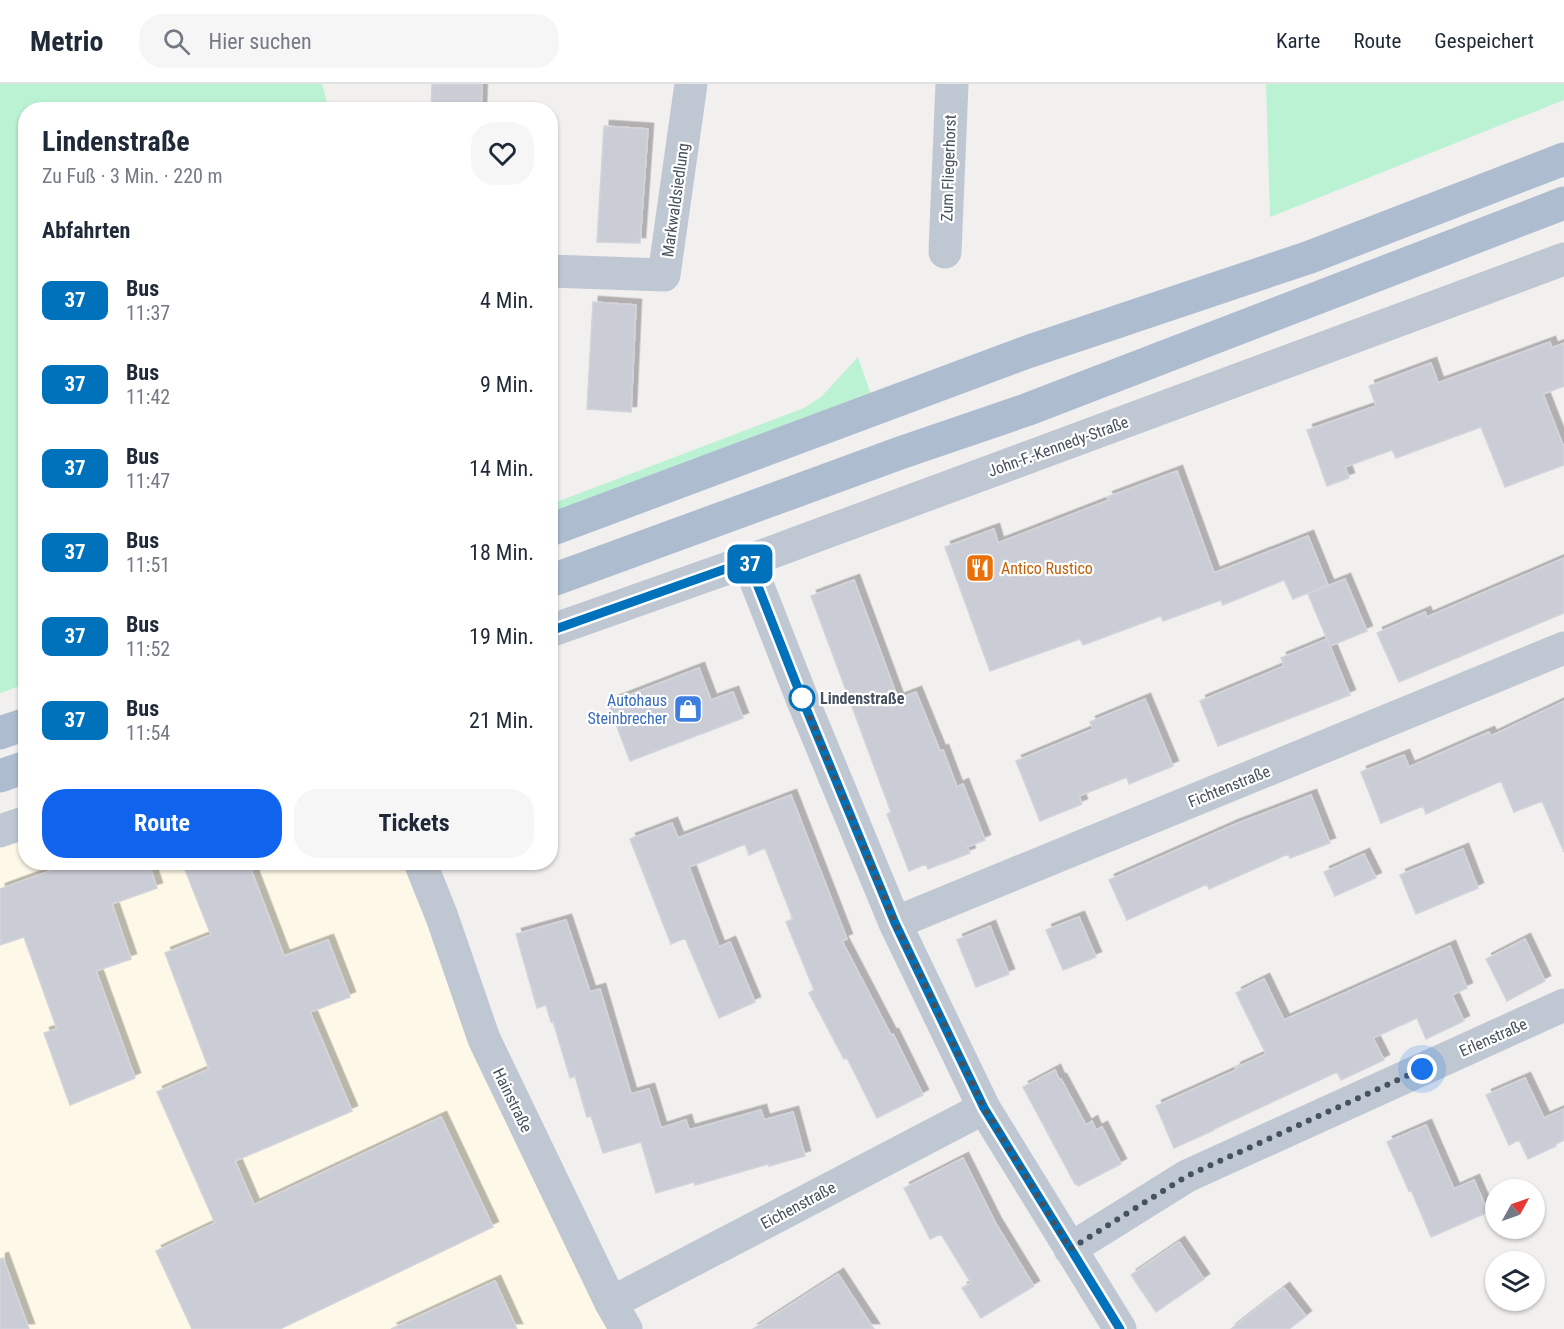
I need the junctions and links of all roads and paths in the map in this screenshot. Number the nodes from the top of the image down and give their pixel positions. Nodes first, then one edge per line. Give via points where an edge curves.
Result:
1 (691, 84) edge
2 (952, 84) edge
3 (1564, 159) edge
4 (1564, 203) edge
5 (945, 252) dead end
6 (1564, 259) edge
7 (558, 271) edge
8 (558, 527) edge
9 (748, 561) junction
10 (558, 578) edge
11 (558, 628) edge
12 (1564, 648) edge
13 (18, 727) edge
14 (0, 733) edge
15 (18, 770) edge
16 (0, 776) edge
17 (18, 825) edge
18 (0, 831) edge
19 (423, 870) edge
20 (895, 923) junction
21 (1564, 1005) edge
22 (984, 1108) junction
23 (1070, 1249) junction
24 (619, 1316) edge
25 (1120, 1329) edge

1 - 7 street, Markwaldsiedlung via 664,275
2 - 5 street, Zum Fliegerhorst
3 - 8 main road via 1310,257 1030,351
4 - 10 main road via 1037,405
6 - 9 street, John-F.-Kennedy-Straße
9 - 11 street, John-F.-Kennedy-Straße
9 - 20 street
12 - 20 street, Fichtenstraße
13 - 14 main road
15 - 16 main road
17 - 18 street
19 - 24 street, Hainstraße via 484,1039
20 - 22 street
21 - 23 street, Erlenstraße via 1187,1176
22 - 23 street
22 - 24 street, Eichenstraße
23 - 25 street

